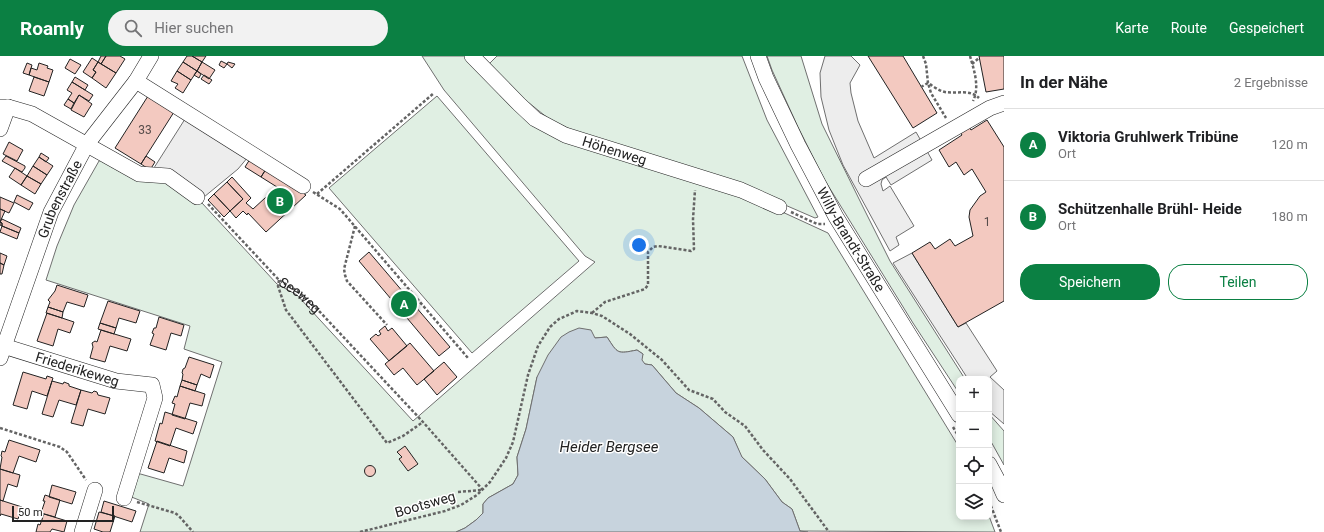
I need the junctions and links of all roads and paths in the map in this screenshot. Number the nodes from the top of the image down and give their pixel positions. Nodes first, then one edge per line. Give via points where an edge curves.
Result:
1 (151, 56) edge
2 (758, 56) edge
3 (923, 56) edge
4 (970, 56) edge
5 (475, 57) edge
6 (979, 58) dead end
7 (972, 64) junction
8 (136, 81) junction
9 (928, 83) junction
10 (921, 87) dead end
11 (434, 93) dead end
12 (976, 95) junction
13 (973, 102) dead end
14 (1000, 106) edge
15 (4, 107) edge
16 (0, 129) edge
17 (953, 129) junction
18 (87, 144) junction
19 (698, 176) junction
20 (866, 178) dead end
21 (303, 186) joint
22 (317, 194) junction
23 (197, 197) joint
24 (779, 207) joint
25 (826, 224) dead end
26 (355, 226) junction
27 (279, 280) junction
28 (592, 313) junction
29 (387, 326) dead end
30 (1, 349) edge
31 (468, 358) dead end
32 (957, 412) edge
33 (423, 422) junction
34 (992, 470) edge
35 (95, 490) dead end
36 (483, 490) junction
37 (458, 492) dead end
38 (1004, 495) edge
39 (124, 498) dead end
40 (992, 509) edge
41 (82, 532) edge
42 (360, 532) edge
43 (829, 532) edge
44 (1001, 532) edge

1 - 8 street, Grubenstraße
2 - 32 street, Willy-Brandt-Straße via 798,145 836,217
3 - 9 path
4 - 7 path
5 - 19 street, Höhenweg via 535,119 552,129
6 - 7 path
7 - 12 path
8 - 18 street, Grubenstraße
8 - 21 street
9 - 10 path
9 - 12 path via 945,92
9 - 17 path
11 - 22 path
12 - 13 path
12 - 14 path
14 - 17 street
15 - 16 street
15 - 18 street via 32,114
17 - 20 street
18 - 23 street via 139,174 168,176
18 - 30 street, Grubenstraße via 51,212
19 - 24 street, Höhenweg via 741,190
19 - 28 path via 692,219 694,249 690,251 652,247 648,252 648,285 645,289 605,302
21 - 22 path
22 - 26 path via 340,209
23 - 27 path, Seeweg via 209,205
24 - 25 path via 817,224
26 - 29 path via 344,269 345,275 347,281
26 - 31 path
27 - 33 path, Seeweg via 299,292
27 - 33 path via 278,286 286,310 387,443 403,436
28 - 36 path, Bootsweg via 577,311 559,319 538,346 528,375 513,442 497,473
28 - 43 path via 602,316 630,334 662,360 689,390 713,399 725,412 745,426 790,479
30 - 39 street, Friederikeweg via 116,381 152,385 155,398
33 - 36 path, Seeweg
34 - 38 street
35 - 41 street
36 - 37 path
36 - 42 path, Bootsweg via 469,501 445,511
40 - 44 path

